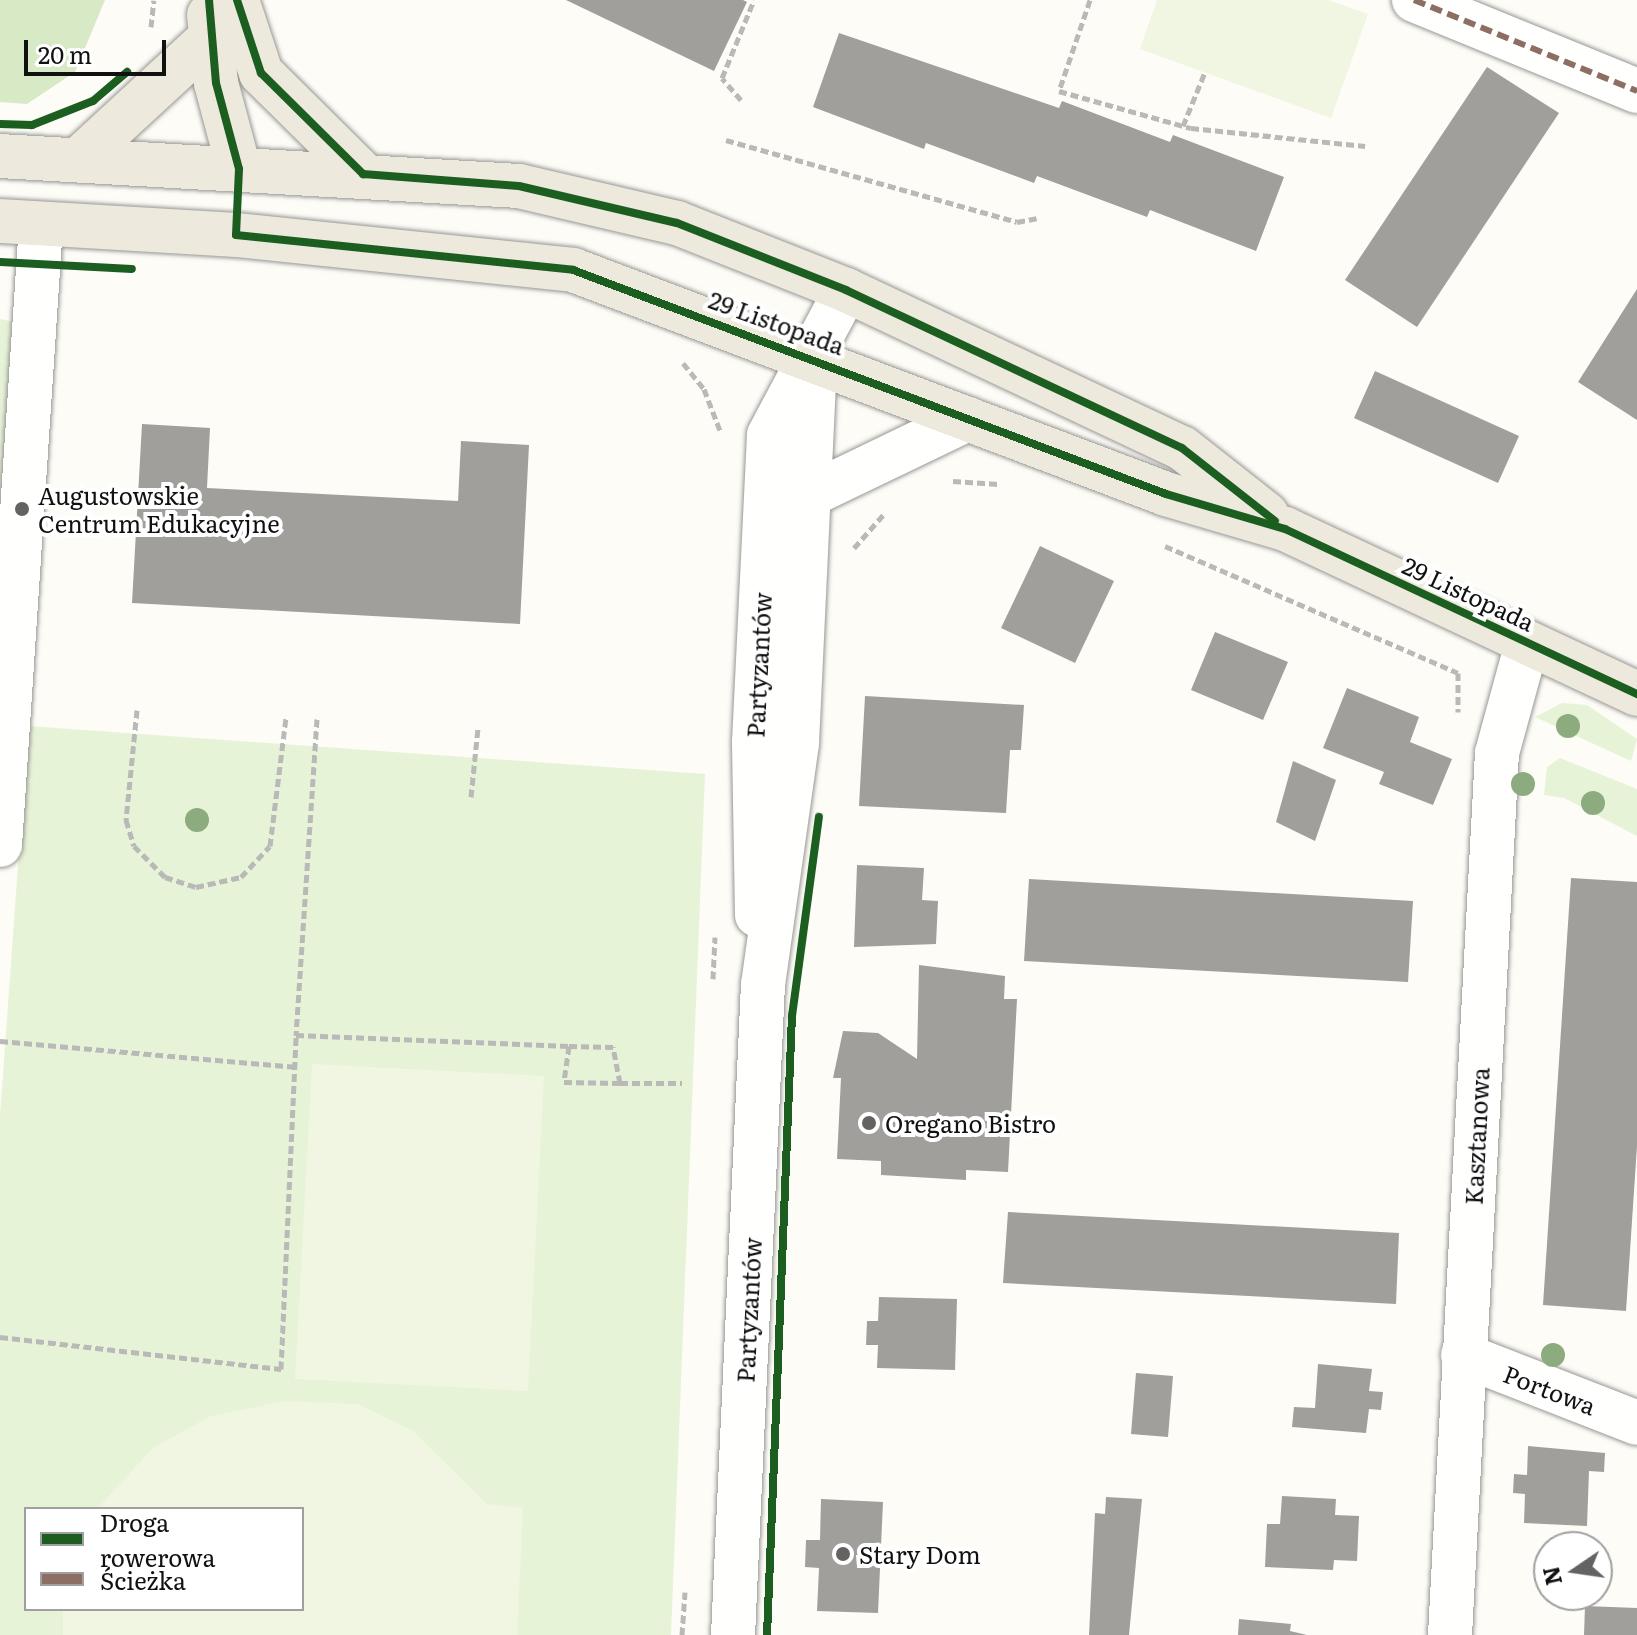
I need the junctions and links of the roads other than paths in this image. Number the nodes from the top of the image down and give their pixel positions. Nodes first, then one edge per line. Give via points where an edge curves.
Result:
1 (237, 0) edge
2 (1414, 0) edge
3 (209, 19) edge
4 (261, 73) junction
5 (1637, 91) edge
6 (0, 156) edge
7 (78, 160) junction
8 (239, 169) junction
9 (363, 174) junction
10 (21, 222) edge
11 (236, 235) junction
12 (846, 290) junction
13 (815, 357) junction
14 (968, 419) junction
15 (812, 494) junction
16 (1285, 529) junction
17 (1527, 643) junction
18 (1637, 694) edge
19 (0, 845) edge
20 (763, 985) junction
21 (1463, 1355) junction
22 (1637, 1423) edge
23 (733, 1635) edge
24 (1450, 1635) edge

1 - 4 main road
2 - 5 street
3 - 7 main road
3 - 8 main road
4 - 8 main road
4 - 9 main road
6 - 7 main road, 29 Listopada
7 - 8 main road, 29 Listopada
8 - 9 main road, 29 Listopada
8 - 11 main road
9 - 12 main road, 29 Listopada via 519,186 677,223
10 - 11 main road, 29 Listopada
10 - 19 street
11 - 13 main road, 29 Listopada via 573,270
12 - 13 street, Partyzantów
12 - 16 main road, 29 Listopada via 1182,448
13 - 14 main road, 29 Listopada
13 - 15 street, Partyzantów
13 - 20 street, Partyzantów via 769,435 753,811
14 - 15 street
14 - 16 main road, 29 Listopada via 1166,494
15 - 20 street, Partyzantów via 797,743
16 - 17 main road, 29 Listopada
17 - 18 main road, 29 Listopada
17 - 21 street, Kasztanowa via 1500,732
20 - 23 street, Partyzantów
21 - 22 street, Portowa
21 - 24 street, Kasztanowa

